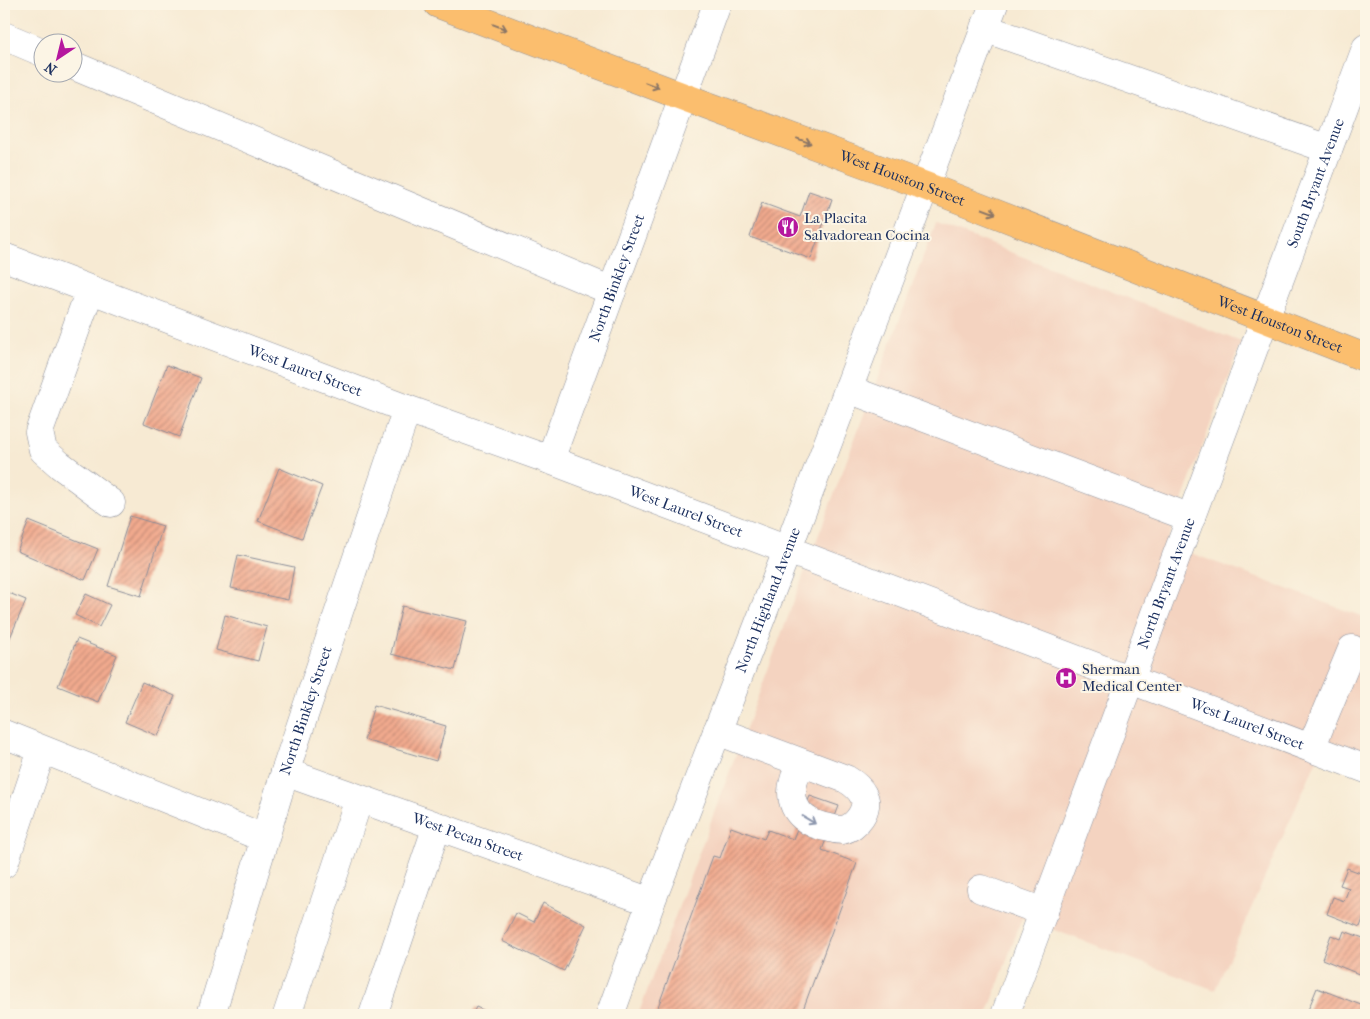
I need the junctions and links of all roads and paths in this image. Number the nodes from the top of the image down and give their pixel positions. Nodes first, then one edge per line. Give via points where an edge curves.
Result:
1 (438, 4) edge
2 (717, 4) edge
3 (989, 16) edge
4 (4, 36) edge
5 (32, 48) edge
6 (1366, 48) edge
7 (82, 68) edge
8 (684, 97) junction
9 (1328, 149) junction
10 (925, 186) junction
11 (4, 257) edge
12 (90, 290) junction
13 (612, 291) junction
14 (1265, 319) junction
15 (1366, 358) edge
16 (848, 389) junction
17 (407, 409) junction
18 (550, 460) junction
19 (111, 502) dead end
20 (1191, 518) junction
21 (787, 550) junction
22 (1352, 649) dead end
23 (1131, 680) junction
24 (717, 731) junction
25 (4, 734) edge
26 (1311, 748) junction
27 (42, 750) junction
28 (800, 762) junction
29 (1366, 769) edge
30 (285, 772) junction
31 (359, 799) junction
32 (437, 826) junction
33 (264, 838) junction
34 (4, 864) edge
35 (981, 889) dead end
36 (651, 902) junction
37 (1044, 912) junction
38 (211, 1015) edge
39 (287, 1015) edge
40 (372, 1015) edge
41 (610, 1015) edge
42 (1006, 1015) edge

1 -> 8 main road, West Houston Street
2 - 8 street, North Binkley Street
3 - 9 street
3 - 10 street, North Highland Avenue
4 - 5 street
6 - 9 street, South Bryant Avenue
7 - 13 street
8 -> 10 main road, West Houston Street
8 - 13 street, North Binkley Street
9 - 14 street, South Bryant Avenue
10 -> 14 main road, West Houston Street
10 - 16 street, North Highland Avenue
11 - 12 street, West Laurel Street
12 - 17 street, West Laurel Street
12 - 19 street via 39,432 44,450
13 - 18 street, North Binkley Street
14 - 15 main road, West Houston Street
14 - 20 street, North Bryant Avenue
16 - 20 street
16 - 21 street, North Highland Avenue
17 - 18 street, West Laurel Street
17 - 30 street, North Binkley Street
18 - 21 street, West Laurel Street
20 - 23 street, North Bryant Avenue
21 - 23 street, West Laurel Street
21 - 24 street, North Highland Avenue
22 - 26 street
23 - 26 street, West Laurel Street
23 - 37 street, North Bryant Avenue
24 - 28 street
24 - 36 street, North Highland Avenue
25 - 27 street
26 - 29 street, West Laurel Street
27 - 33 street
27 - 34 street
28 -> 28 street via 792,791 798,813 821,827 842,830 856,822 864,810 864,796 855,784
30 - 31 street, West Pecan Street
30 - 33 street, North Binkley Street
31 - 32 street, West Pecan Street
31 - 39 street
32 - 36 street, West Pecan Street
32 - 40 street
33 - 38 street, North Binkley Street
35 - 37 street
36 - 41 street, North Highland Avenue
37 - 42 street, North Bryant Avenue

